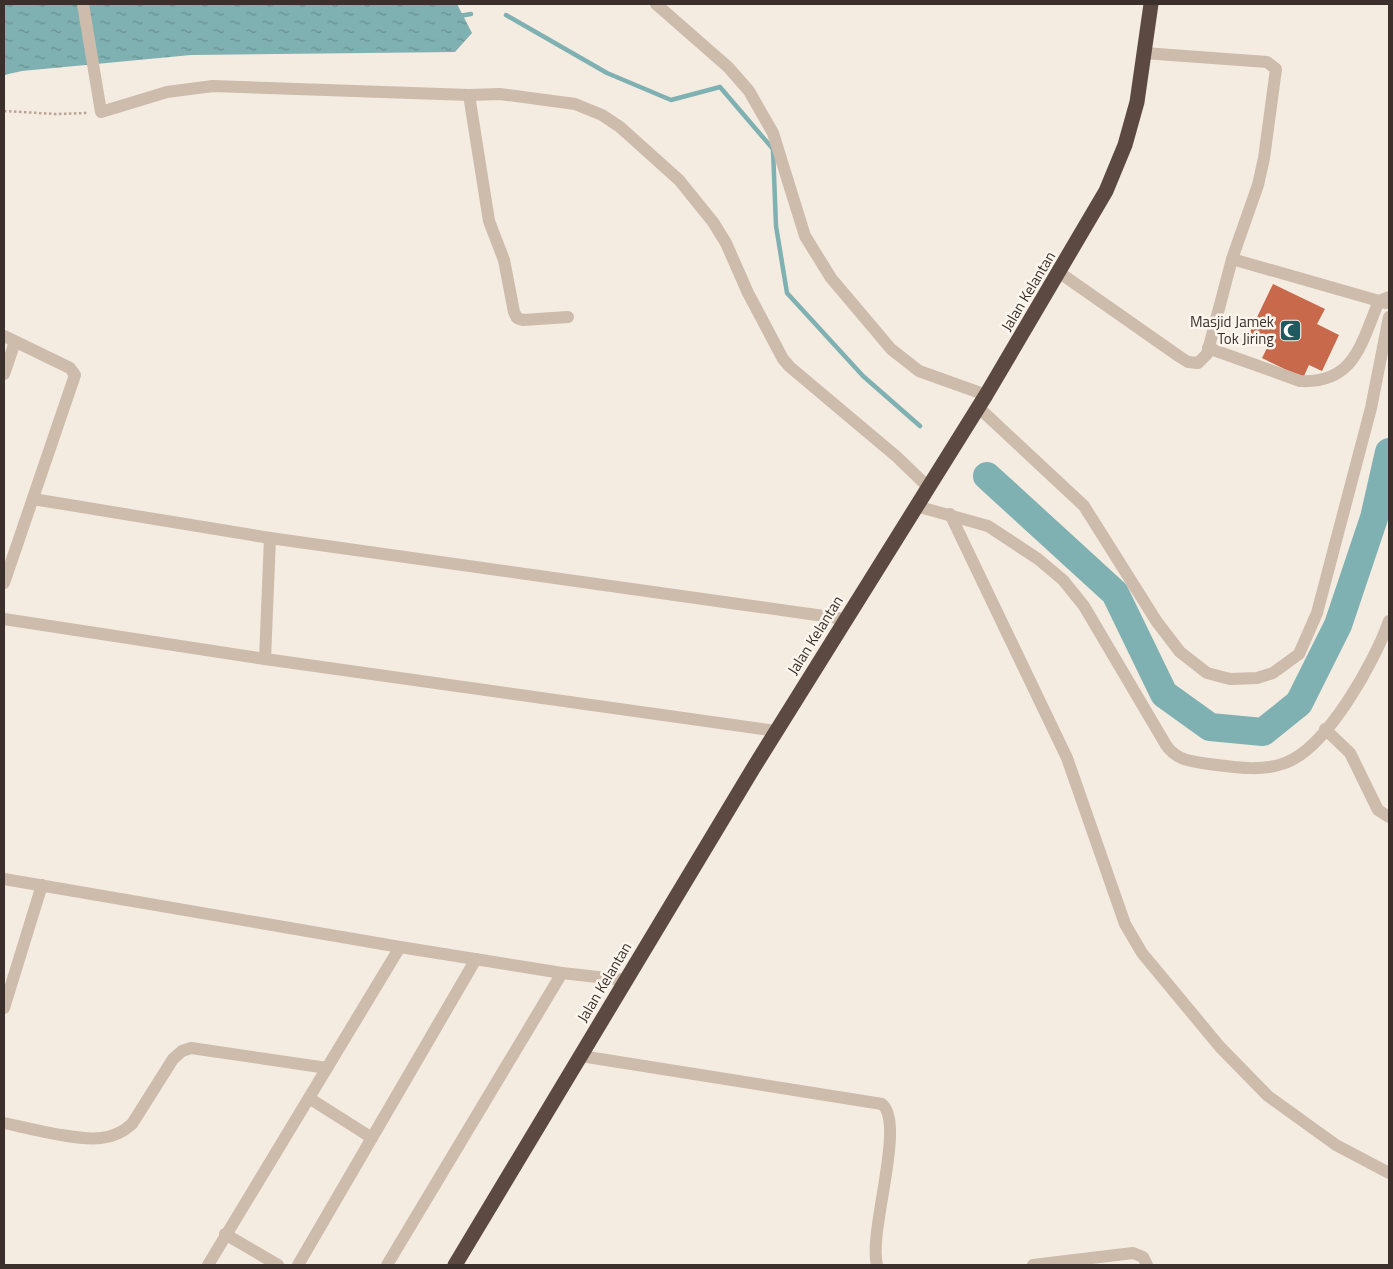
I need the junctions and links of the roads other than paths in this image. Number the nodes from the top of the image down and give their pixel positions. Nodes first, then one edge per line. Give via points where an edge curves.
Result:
1 (83, 4) edge
2 (656, 4) edge
3 (1151, 4) edge
4 (1144, 53) junction
5 (469, 95) junction
6 (1232, 259) junction
7 (1060, 273) junction
8 (1386, 301) edge
9 (1389, 313) edge
10 (568, 317) dead end
11 (1389, 317) edge
12 (10, 339) edge
13 (1208, 348) junction
14 (4, 374) edge
15 (980, 404) junction
16 (929, 484) junction
17 (33, 499) junction
18 (916, 506) junction
19 (950, 514) junction
20 (270, 538) junction
21 (4, 583) edge
22 (4, 619) edge
23 (846, 619) junction
24 (1389, 621) edge
25 (264, 659) junction
26 (1325, 729) junction
27 (776, 731) junction
28 (1389, 817) edge
29 (4, 879) edge
30 (42, 885) junction
31 (400, 947) junction
32 (476, 959) junction
33 (562, 973) junction
34 (625, 980) junction
35 (4, 1008) edge
36 (581, 1056) junction
37 (327, 1068) junction
38 (309, 1098) junction
39 (4, 1123) edge
40 (372, 1138) junction
41 (1389, 1173) edge
42 (225, 1234) junction
43 (208, 1265) edge
44 (278, 1265) edge
45 (298, 1265) edge
46 (388, 1265) edge
47 (455, 1265) edge
48 (877, 1265) edge
49 (1033, 1265) edge
50 (1147, 1265) edge

1 - 5 street via 100,108 127,106 167,92 213,86
2 - 15 street via 722,61 749,91 773,133 805,236 831,278 891,349 919,371
3 - 4 highway, Jalan Kelantan
4 - 6 street via 1267,62 1276,69 1264,158 1250,213
4 - 7 highway, Jalan Kelantan via 1137,102 1125,146 1106,192
5 - 10 street via 488,220 504,260 514,312 523,320
5 - 16 street via 500,94 575,104 602,115 639,143 679,180 713,222 783,359
6 - 8 street
6 - 13 street
7 - 13 street via 1188,362 1198,363
7 - 15 highway, Jalan Kelantan
8 - 9 street
8 - 13 street via 1356,355 1346,369 1332,378 1300,381
11 - 15 street via 1370,408 1317,613 1299,654 1273,673 1257,678 1230,679 1207,673 1180,652 1157,622 1084,506
12 - 14 street
12 - 17 street via 74,372
15 - 16 highway, Jalan Kelantan
16 - 18 highway, Jalan Kelantan
17 - 20 street
17 - 21 street
18 - 19 street
18 - 23 highway, Jalan Kelantan
19 - 26 street via 988,526 1014,541 1063,580 1084,606 1166,745 1180,758 1240,768 1270,767 1300,755
19 - 41 street via 1067,758 1126,924 1142,953 1220,1047 1268,1096 1336,1145
20 - 23 street
20 - 25 street
22 - 25 street
23 - 27 highway, Jalan Kelantan
24 - 26 street via 1360,683
25 - 27 street
26 - 28 street via 1350,753 1378,810
27 - 34 highway, Jalan Kelantan
29 - 30 street
30 - 31 street
30 - 35 street
31 - 32 street
31 - 37 street
32 - 33 street
32 - 40 street
33 - 34 street
33 - 46 street
34 - 36 highway, Jalan Kelantan
36 - 47 highway, Jalan Kelantan
36 - 48 street via 882,1104 887,1111 890,1131 875,1241
37 - 38 street
37 - 39 street via 192,1048 173,1059 132,1124 118,1134 99,1139
38 - 40 street
38 - 42 street
40 - 45 street
42 - 43 street
42 - 44 street
49 - 50 street via 1132,1253 1143,1257

